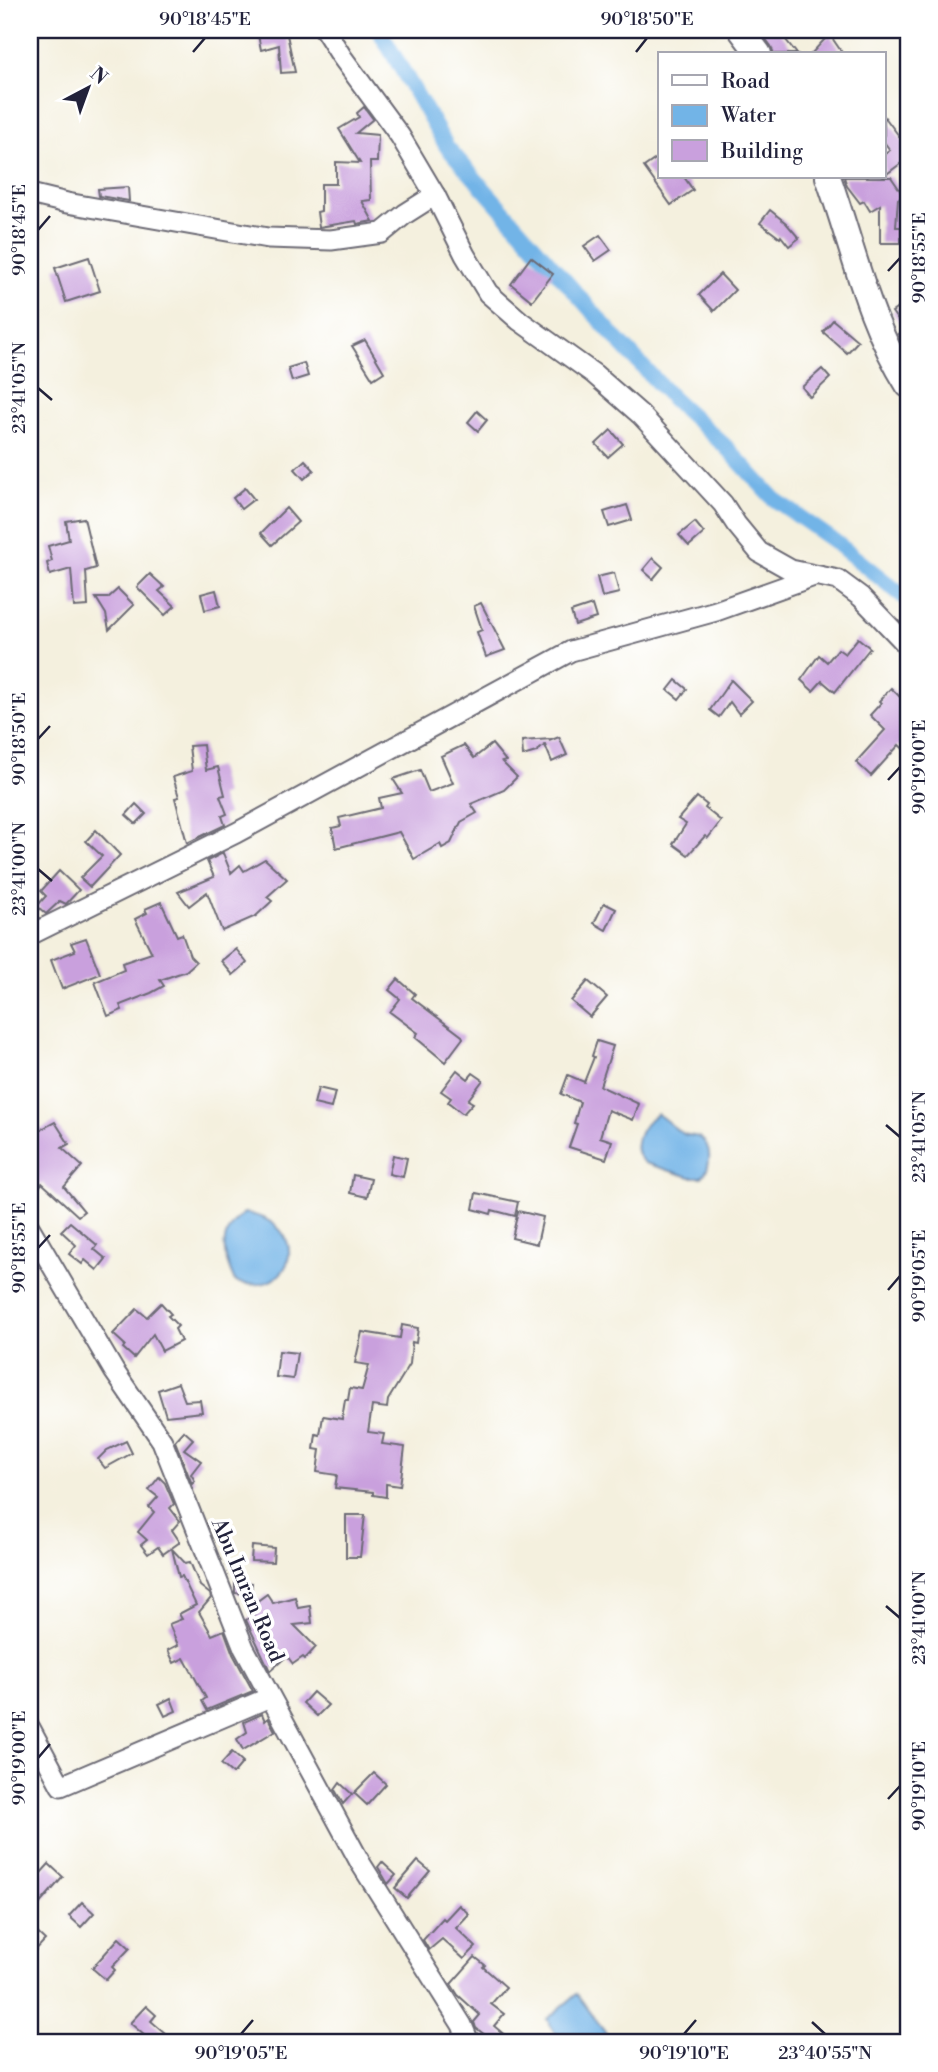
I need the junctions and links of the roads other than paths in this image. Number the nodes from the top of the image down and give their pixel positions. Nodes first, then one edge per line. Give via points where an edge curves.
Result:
1 (325, 30) edge
2 (741, 30) edge
3 (757, 52) edge
4 (828, 178) edge
5 (30, 194) edge
6 (435, 195) junction
7 (908, 385) edge
8 (815, 575) junction
9 (908, 646) edge
10 (30, 935) edge
11 (30, 1228) edge
12 (270, 1697) junction
13 (30, 1728) edge
14 (469, 2042) edge

1 - 6 street via 400,136
2 - 3 street
4 - 7 street via 872,315
5 - 6 street via 268,238 331,240 382,233
6 - 8 street via 488,293 594,373 641,415 723,504 759,552 790,570
8 - 9 street via 838,580 861,597
8 - 10 street via 716,611 571,651 236,833
11 - 12 street, Abu Imran Road via 114,1371 162,1441 244,1648
12 - 13 street via 61,1786
12 - 14 street, Abu Imran Road via 361,1864

